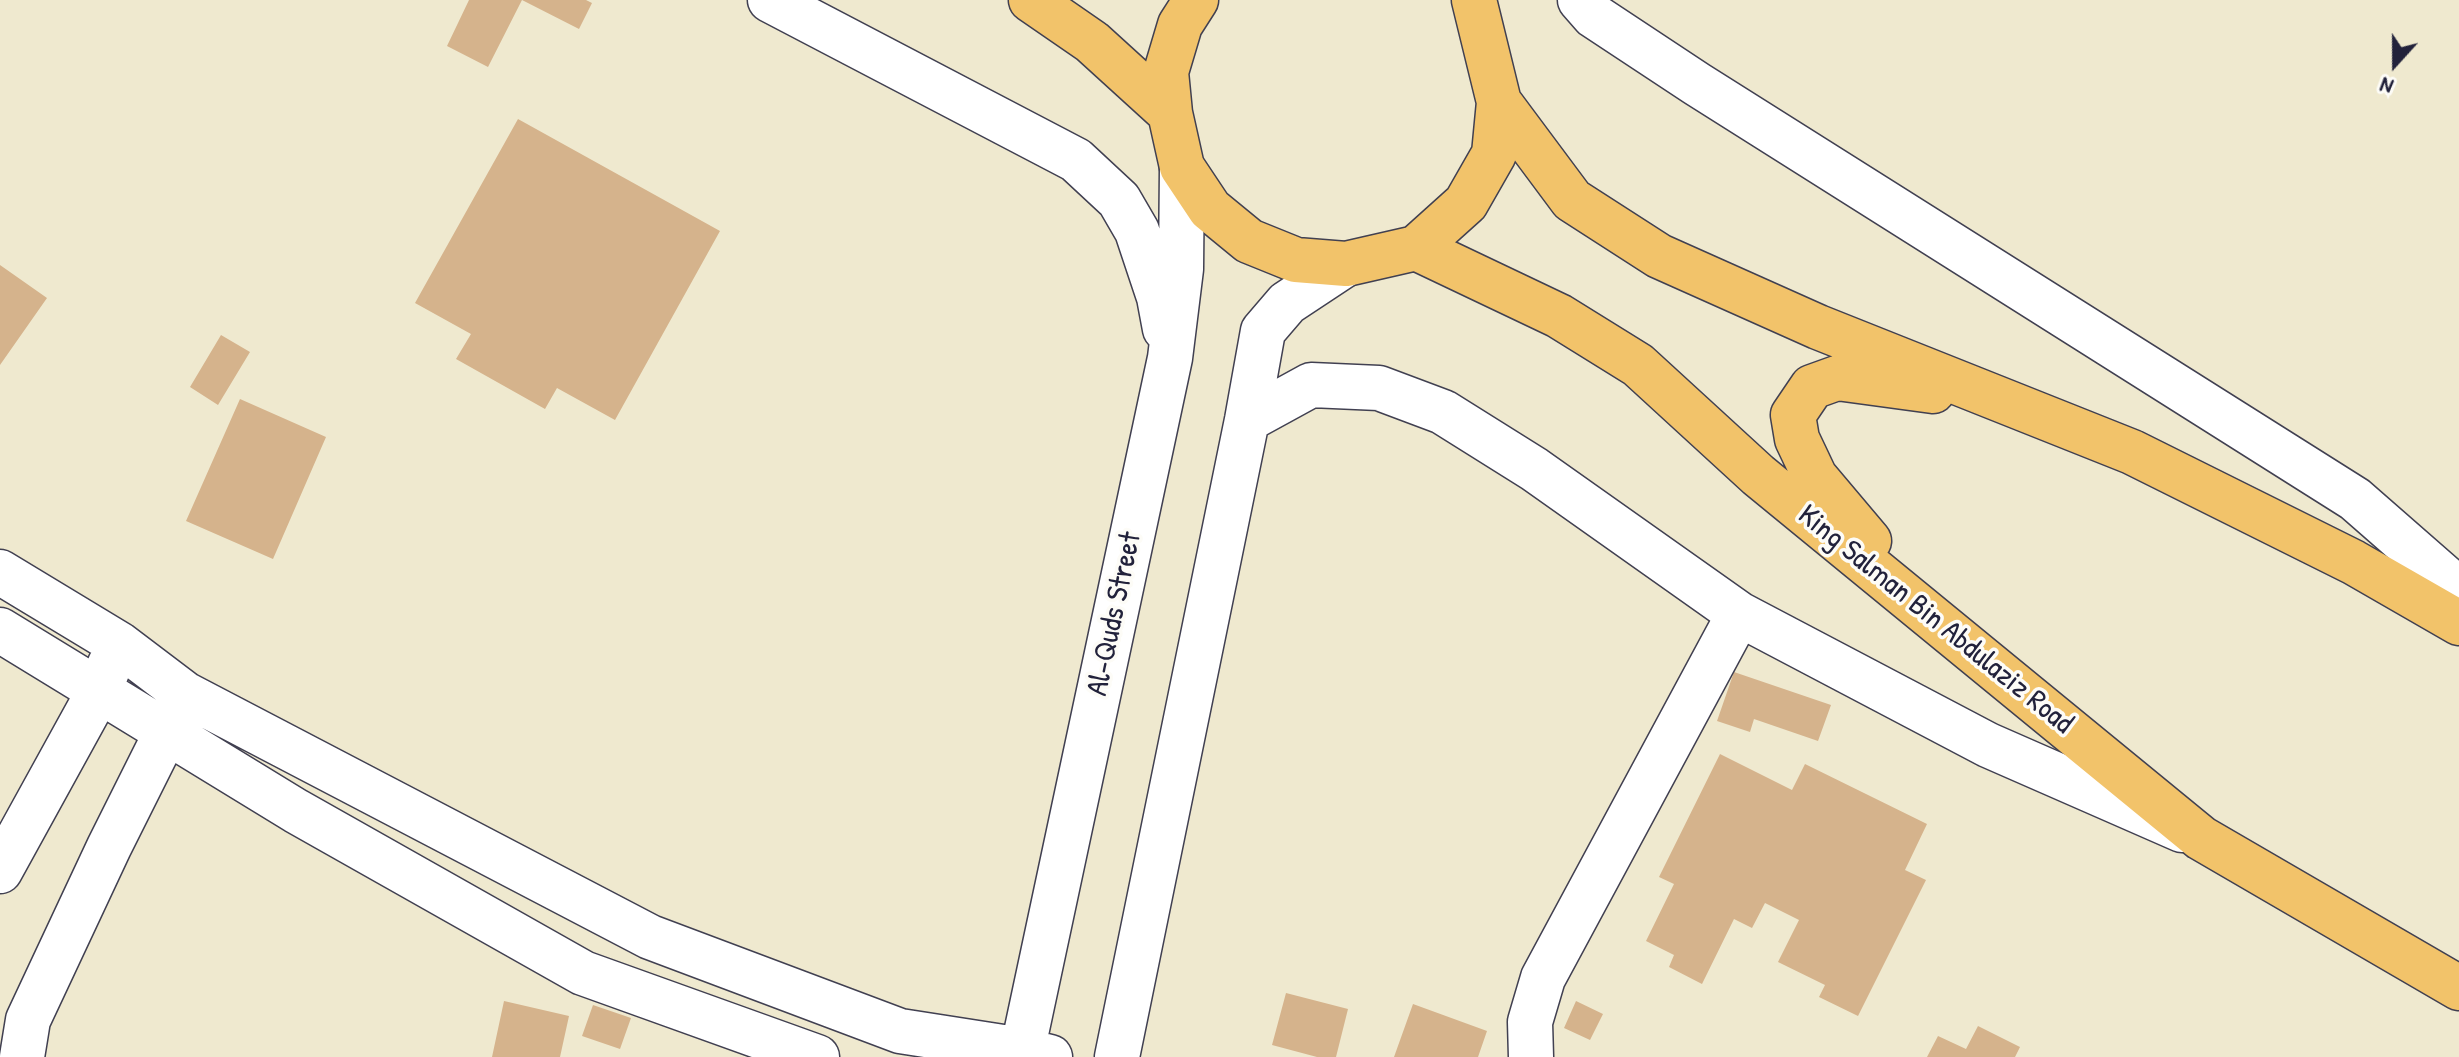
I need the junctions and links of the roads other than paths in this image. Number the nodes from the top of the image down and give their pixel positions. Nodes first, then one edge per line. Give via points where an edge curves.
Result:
1 (770, 0) edge
2 (1031, 0) edge
3 (1196, 0) edge
4 (1580, 0) edge
5 (1475, 1) edge
6 (1499, 102) junction
7 (1170, 113) junction
8 (1182, 167) junction
9 (1416, 248) junction
10 (1346, 264) junction
11 (1170, 358) junction
12 (2011, 404) junction
13 (1247, 420) junction
14 (0, 572) edge
15 (2459, 590) edge
16 (1739, 614) junction
17 (1928, 614) junction
18 (2459, 623) edge
19 (0, 630) edge
20 (119, 644) junction
21 (99, 691) junction
22 (176, 713) junction
23 (2201, 838) junction
24 (0, 871) edge
25 (2459, 988) edge
26 (1031, 1055) edge
27 (22, 1057) edge
28 (817, 1057) edge
29 (1117, 1057) edge
30 (1531, 1057) edge

1 - 11 street via 1076,160 1119,200 1137,231 1159,297
2 - 7 main road via 1092,42
3 - 7 main road via 1180,25 1166,72
4 - 15 street via 1594,16 1697,84 2355,499
5 - 6 main road
6 - 9 main road via 1494,154 1466,203
6 - 12 main road via 1572,200 1659,256
7 - 8 main road
8 - 10 main road via 1210,209 1249,241 1296,260
8 - 11 street, Al-Quds Street via 1181,269
9 - 10 main road
9 - 17 main road, King Salman Bin Abdulaziz Road via 1559,316 1638,365 1758,475
10 - 13 street via 1287,303 1263,331
11 - 26 street, Al-Quds Street
12 - 17 main road via 1837,378 1812,387 1793,415 1797,439 1815,477
12 - 18 main road via 2132,452 2353,562
13 - 16 street via 1311,385 1379,388 1443,412 1534,469
13 - 29 street
14 - 20 street
16 - 23 street via 1988,745
16 - 30 street via 1543,978 1530,1022
17 - 23 main road, King Salman Bin Abdulaziz Road
19 - 21 street
20 - 21 street
20 - 22 street
21 - 22 street
21 - 24 street
22 - 26 street via 650,937 900,1031
22 - 27 street via 28,1020
22 - 28 street via 296,811 583,973
23 - 25 main road, King Salman Bin Abdulaziz Road

